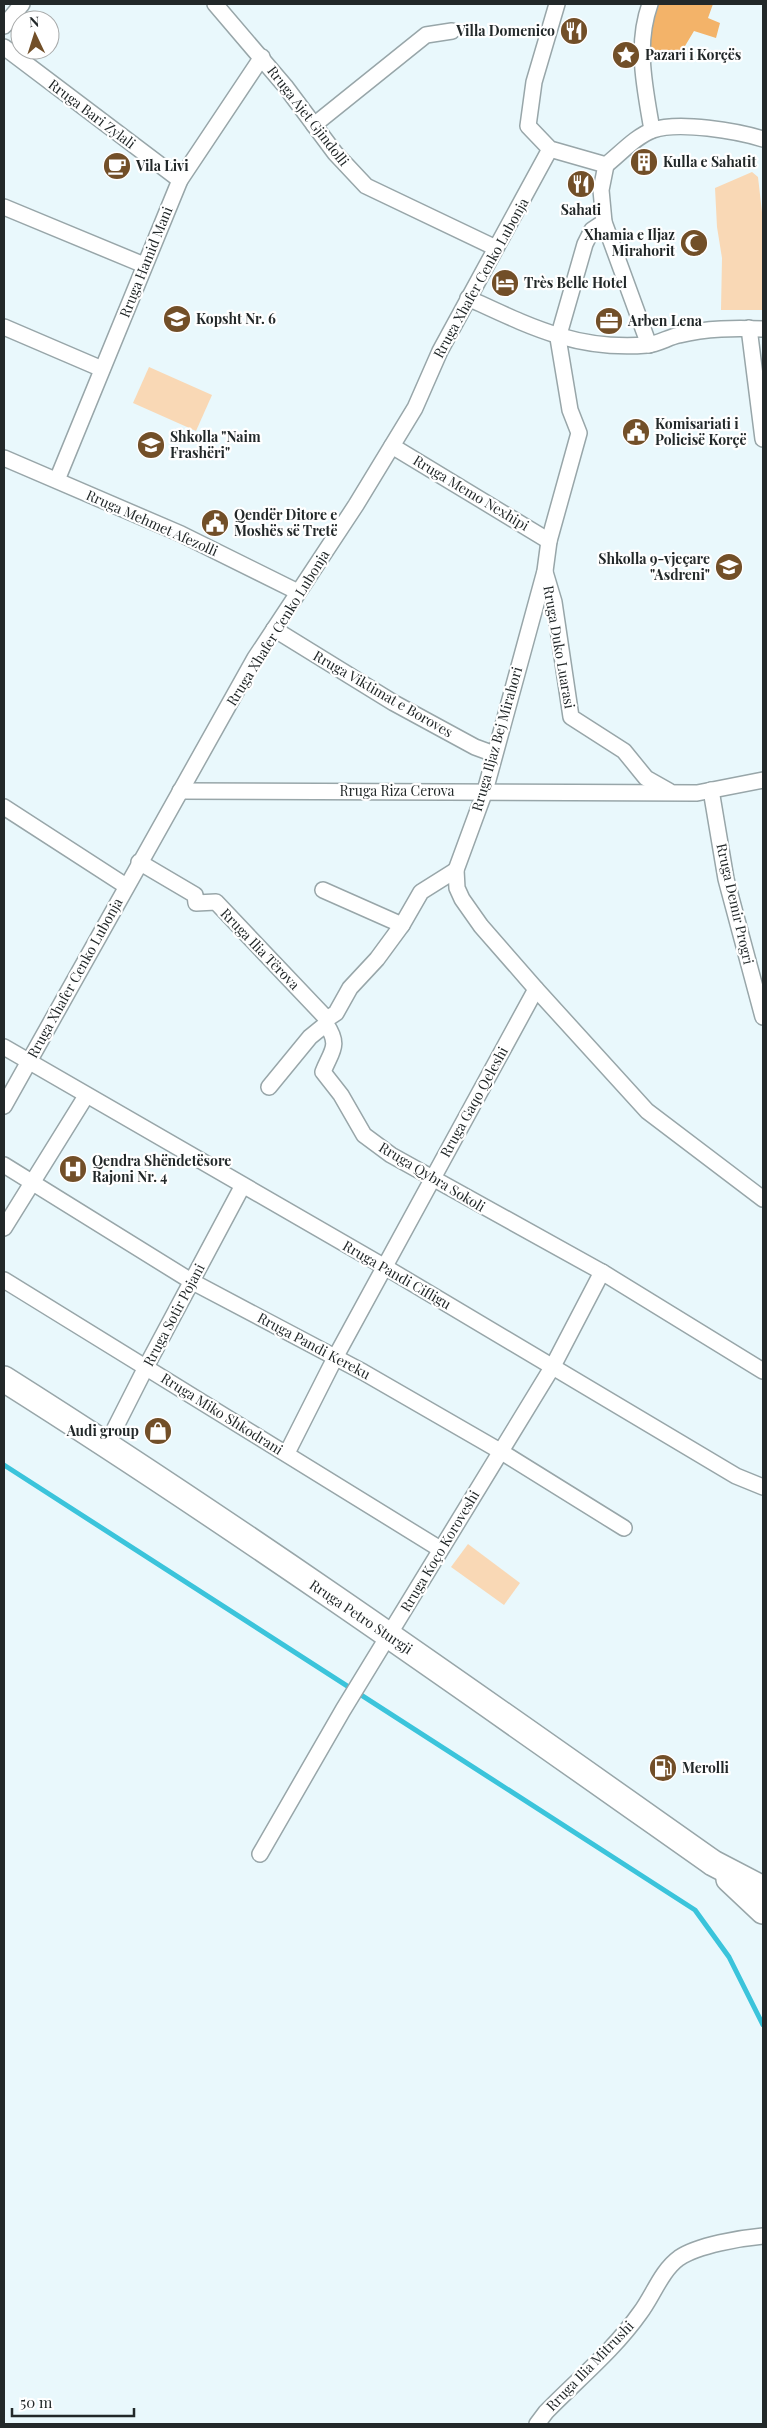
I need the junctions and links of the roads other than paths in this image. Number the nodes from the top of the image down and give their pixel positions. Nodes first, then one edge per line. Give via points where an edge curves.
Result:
1 (22, 4) edge
2 (557, 4) edge
3 (650, 4) edge
4 (219, 5) edge
5 (4, 26) edge
6 (452, 31) dead end
7 (4, 48) edge
8 (262, 57) junction
9 (314, 125) junction
10 (652, 130) junction
11 (763, 139) edge
12 (550, 149) junction
13 (606, 165) junction
14 (180, 180) junction
15 (4, 207) edge
16 (604, 222) junction
17 (496, 248) junction
18 (144, 265) junction
19 (468, 298) junction
20 (4, 327) edge
21 (756, 328) edge
22 (558, 338) junction
23 (649, 345) junction
24 (102, 369) junction
25 (763, 439) edge
26 (392, 446) junction
27 (4, 458) edge
28 (57, 480) junction
29 (549, 541) junction
30 (545, 570) junction
31 (298, 592) junction
32 (274, 629) junction
33 (494, 754) junction
34 (763, 780) edge
35 (711, 790) junction
36 (485, 791) junction
37 (180, 792) junction
38 (672, 793) junction
39 (4, 807) edge
40 (139, 862) junction
41 (456, 870) junction
42 (126, 886) junction
43 (323, 890) dead end
44 (402, 925) junction
45 (536, 990) junction
46 (763, 1017) edge
47 (327, 1022) junction
48 (4, 1047) edge
49 (30, 1061) junction
50 (269, 1087) dead end
51 (86, 1096) junction
52 (4, 1106) edge
53 (4, 1165) edge
54 (431, 1179) junction
55 (32, 1183) junction
56 (242, 1187) junction
57 (763, 1199) edge
58 (4, 1228) edge
59 (385, 1267) junction
60 (602, 1272) junction
61 (4, 1280) edge
62 (192, 1281) junction
63 (336, 1356) junction
64 (553, 1366) junction
65 (146, 1367) junction
66 (763, 1371) edge
67 (4, 1379) edge
68 (107, 1444) junction
69 (500, 1452) junction
70 (287, 1453) junction
71 (763, 1487) edge
72 (624, 1528) dead end
73 (440, 1549) junction
74 (389, 1635) junction
75 (260, 1854) dead end
76 (713, 1863) junction
77 (763, 1889) edge
78 (763, 1911) edge
79 (763, 2236) edge
80 (537, 2424) edge

1 - 5 street
2 - 12 street via 534,82 528,126
3 - 10 street via 641,42
4 - 8 street, Rruga Ajet Gjindolli
6 - 9 street via 426,35
7 - 14 street, Rruga Bari Zylali
8 - 9 street, Rruga Ajet Gjindolli
8 - 14 street, Rruga Hamid Mani
9 - 17 street, Rruga Ajet Gjindolli via 366,186
10 - 11 street via 686,128 740,132
10 - 13 street
12 - 13 street
12 - 17 street, Rruga Xhafer Cenko Lubonja
13 - 16 street via 601,190
14 - 18 street, Rruga Hamid Mani
15 - 18 street
16 - 22 street via 592,230 585,244
16 - 23 street
17 - 19 street, Rruga Xhafer Cenko Lubonja
18 - 24 street, Rruga Hamid Mani
19 - 22 street
19 - 26 street, Rruga Xhafer Cenko Lubonja via 415,408
20 - 24 street
21 - 23 street via 720,328 680,334
21 - 25 street
22 - 23 street via 605,346
22 - 29 street, Rruga Iljaz Bej Mirahori via 569,402 579,433
24 - 28 street, Rruga Hamid Mani
26 - 29 street, Rruga Memo Nexhipi
26 - 31 street, Rruga Xhafer Cenko Lubonja
27 - 28 street, Rruga Mehmet Afezolli
28 - 31 street, Rruga Mehmet Afezolli via 181,534
29 - 30 street, Rruga Iljaz Bej Mirahori
30 - 33 street, Rruga Iljaz Bej Mirahori
30 - 38 street, Rruga Duko Luarasi via 554,602 571,716 624,751 646,778
31 - 32 street, Rruga Xhafer Cenko Lubonja
32 - 33 street, Rruga Viktimat e Boroves via 394,703
32 - 37 street, Rruga Xhafer Cenko Lubonja
33 - 36 street, Rruga Iljaz Bej Mirahori
34 - 35 street, Rruga Riza Cerova
35 - 38 street, Rruga Riza Cerova
35 - 46 street, Rruga Demir Progri via 726,879
36 - 37 street, Rruga Riza Cerova
36 - 38 street, Rruga Riza Cerova
36 - 41 street, Rruga Iljaz Bej Mirahori
37 - 40 street, Rruga Xhafer Cenko Lubonja
39 - 42 street
40 - 42 street, Rruga Xhafer Cenko Lubonja
40 - 47 street, Rruga Ilia Tërova via 195,895 196,903 216,902
41 - 44 street via 421,892
41 - 45 street via 462,899
42 - 49 street, Rruga Xhafer Cenko Lubonja
43 - 44 street
44 - 47 street via 350,988
45 - 54 street, Rruga Gaqo Qeleshi
45 - 57 street via 647,1110
47 - 50 street via 310,1037
47 - 54 street, Rruga Qybra Sokoli via 335,1047 323,1072 341,1095 364,1135
48 - 49 street, Rruga Pandi Cifligu
49 - 51 street, Rruga Pandi Cifligu
49 - 52 street, Rruga Xhafer Cenko Lubonja
51 - 55 street
51 - 56 street, Rruga Pandi Cifligu
53 - 55 street, Rruga Pandi Kereku
54 - 59 street, Rruga Gaqo Qeleshi
54 - 60 street, Rruga Qybra Sokoli
55 - 58 street
55 - 62 street, Rruga Pandi Kereku
56 - 59 street, Rruga Pandi Cifligu
56 - 62 street, Rruga Sotir Pojani
59 - 63 street, Rruga Gaqo Qeleshi
59 - 64 street, Rruga Pandi Cifligu
60 - 64 street, Rruga Koço Koroveshi
60 - 66 street, Rruga Qybra Sokoli
61 - 65 street, Rruga Miko Shkodrani
62 - 63 street, Rruga Pandi Kereku
62 - 65 street, Rruga Sotir Pojani
63 - 69 street, Rruga Pandi Kereku
63 - 70 street, Rruga Gaqo Qeleshi
64 - 69 street, Rruga Koço Koroveshi
64 - 71 street, Rruga Pandi Cifligu via 736,1476
65 - 68 street, Rruga Sotir Pojani
65 - 70 street, Rruga Miko Shkodrani
67 - 68 main road, Rruga Petro Sturgji
68 - 74 main road, Rruga Petro Sturgji
69 - 72 street, Rruga Pandi Kereku
69 - 73 street, Rruga Koço Koroveshi
70 - 73 street, Rruga Miko Shkodrani
73 - 74 street, Rruga Koço Koroveshi
74 - 75 street, Rruga Koço Koroveshi
74 - 76 main road, Rruga Petro Sturgji
76 - 77 main road, Rruga Petro Sturgji
76 - 78 main road, Rruga Petro Sturgji
79 - 80 street, Rruga Ilia Mitrushi via 737,2239 679,2258 660,2280 641,2313

